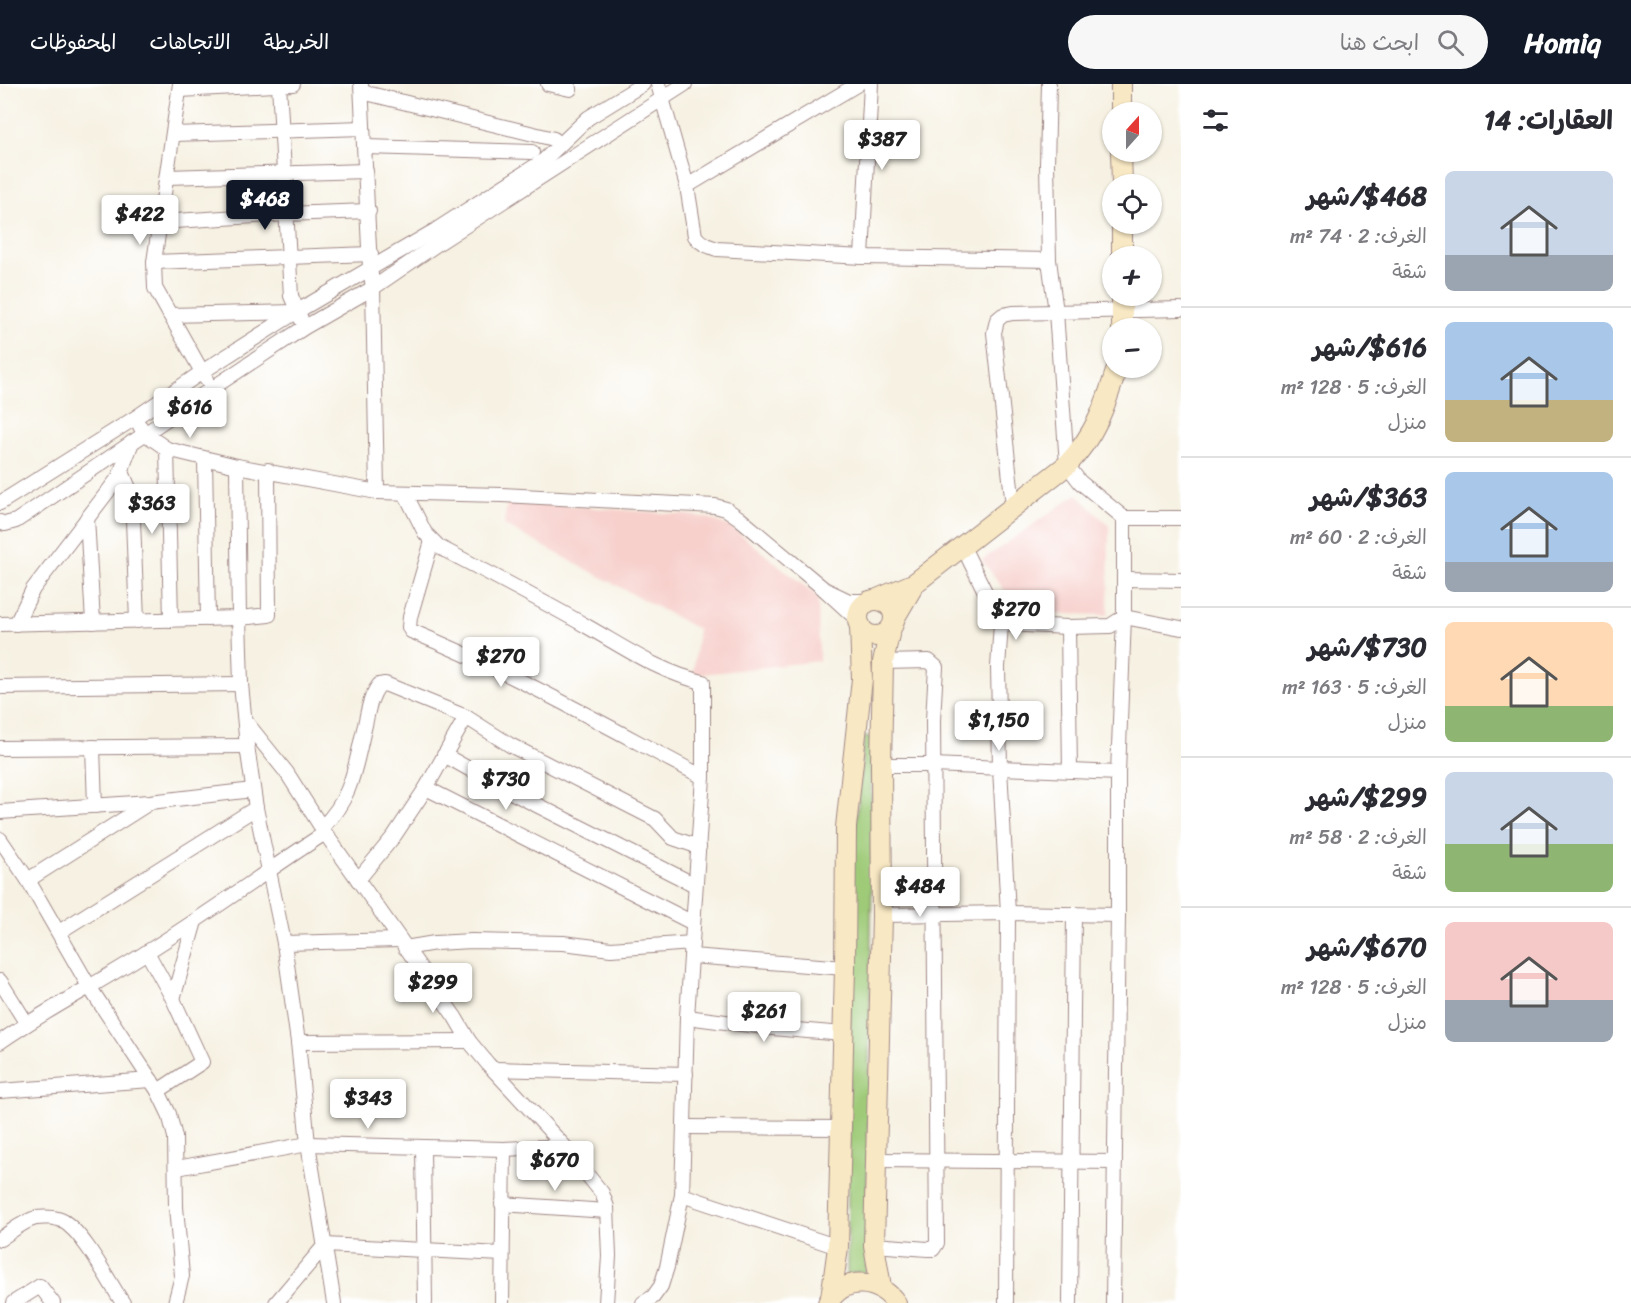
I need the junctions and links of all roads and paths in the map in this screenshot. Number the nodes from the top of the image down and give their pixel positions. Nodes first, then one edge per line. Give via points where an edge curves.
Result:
1 (283, 84) edge
2 (548, 84) edge
3 (643, 84) edge
4 (658, 84) edge
5 (685, 84) edge
6 (858, 84) edge
7 (871, 84) edge
8 (1049, 84) edge
9 (1121, 84) edge
10 (180, 87) edge
11 (362, 88) edge
12 (570, 89) dead end
13 (661, 98) junction
14 (1121, 102) edge
15 (363, 128) junction
16 (282, 131) junction
17 (173, 134) junction
18 (554, 139) dead end
19 (366, 147) junction
20 (532, 152) dead end
21 (366, 171) junction
22 (284, 174) junction
23 (166, 177) junction
24 (687, 186) junction
25 (369, 211) junction
26 (285, 214) junction
27 (159, 222) junction
28 (861, 257) junction
29 (288, 258) junction
30 (1049, 260) junction
31 (371, 261) junction
32 (154, 262) junction
33 (373, 288) junction
34 (1181, 309) edge
35 (296, 312) junction
36 (1056, 312) junction
37 (1122, 312) edge
38 (170, 315) junction
39 (305, 327) junction
40 (202, 372) junction
41 (1114, 378) edge
42 (211, 389) junction
43 (135, 418) junction
44 (144, 434) junction
45 (132, 442) junction
46 (167, 449) junction
47 (205, 459) junction
48 (1067, 465) junction
49 (237, 466) junction
50 (268, 470) junction
51 (122, 472) junction
52 (377, 492) junction
53 (405, 493) junction
54 (0, 503) edge
55 (1013, 506) junction
56 (87, 518) junction
57 (1124, 518) junction
58 (1181, 518) edge
59 (0, 522) edge
60 (432, 542) junction
61 (962, 545) junction
62 (1124, 579) junction
63 (1181, 580) edge
64 (915, 583) junction
65 (824, 589) junction
66 (872, 601) junction
67 (1124, 617) junction
68 (239, 618) junction
69 (208, 619) junction
70 (171, 620) junction
71 (137, 621) junction
72 (93, 622) junction
73 (859, 623) junction
74 (0, 624) edge
75 (16, 624) junction
76 (1001, 624) junction
77 (892, 625) junction
78 (1068, 627) junction
79 (1181, 628) edge
80 (884, 662) junction
81 (242, 684) junction
82 (0, 687) edge
83 (466, 717) junction
84 (246, 722) junction
85 (247, 746) junction
86 (0, 747) edge
87 (93, 747) junction
88 (444, 755) junction
89 (881, 765) junction
90 (933, 765) junction
91 (1000, 768) junction
92 (1070, 771) junction
93 (1118, 773) junction
94 (703, 777) junction
95 (426, 788) junction
96 (253, 790) junction
97 (150, 802) junction
98 (95, 806) junction
99 (256, 808) junction
100 (0, 812) edge
101 (323, 830) junction
102 (0, 839) edge
103 (699, 847) junction
104 (270, 868) junction
105 (28, 880) junction
106 (358, 880) junction
107 (695, 885) junction
108 (1008, 913) junction
109 (1074, 914) junction
110 (882, 915) junction
111 (1118, 915) junction
112 (936, 916) junction
113 (195, 921) junction
114 (693, 923) junction
115 (59, 932) junction
116 (284, 943) junction
117 (402, 944) junction
118 (692, 950) junction
119 (147, 952) junction
120 (845, 968) junction
121 (0, 981) edge
122 (90, 988) junction
123 (173, 999) junction
124 (687, 1017) junction
125 (27, 1024) junction
126 (844, 1034) junction
127 (469, 1041) junction
128 (0, 1042) edge
129 (298, 1042) junction
130 (494, 1069) junction
131 (686, 1074) junction
132 (154, 1086) junction
133 (0, 1091) edge
134 (684, 1127) junction
135 (841, 1128) junction
136 (308, 1144) junction
137 (564, 1146) junction
138 (423, 1148) junction
139 (504, 1149) junction
140 (876, 1160) junction
141 (938, 1161) junction
142 (1008, 1161) junction
143 (1070, 1161) junction
144 (1115, 1162) junction
145 (177, 1168) junction
146 (682, 1195) junction
147 (502, 1204) junction
148 (607, 1210) junction
149 (0, 1239) edge
150 (325, 1245) junction
151 (874, 1245) junction
152 (838, 1247) junction
153 (425, 1250) junction
154 (502, 1254) junction
155 (880, 1287) junction
156 (829, 1300) edge
157 (117, 1301) edge
158 (13, 1303) edge
159 (53, 1303) edge
160 (175, 1303) edge
161 (276, 1303) edge
162 (334, 1303) edge
163 (425, 1303) edge
164 (502, 1303) edge
165 (606, 1303) edge
166 (643, 1303) edge
167 (896, 1303) edge
168 (1006, 1303) edge
169 (1070, 1303) edge
170 (1113, 1303) edge

1 - 10 street
1 - 16 street
2 - 12 street
3 - 31 street via 588,118 543,161 436,231
4 - 13 street
5 - 13 street
6 - 24 street
7 - 28 street
8 - 30 street
9 - 14 street
10 - 17 street
11 - 15 street
11 - 18 street
13 - 24 street
13 - 33 street
15 - 16 street
15 - 19 street
16 - 17 street
16 - 22 street
17 - 23 street
19 - 20 street
19 - 21 street
21 - 22 street
21 - 25 street
22 - 23 street
22 - 26 street
23 - 27 street
24 - 28 street via 695,236 707,246
25 - 26 street
25 - 31 street
26 - 27 street
26 - 29 street
27 - 32 street
28 - 30 street
29 - 31 street
29 - 32 street
29 - 35 street
30 - 36 street
31 - 33 street
31 - 35 street
32 - 38 street via 155,288
33 - 39 street
33 - 52 street
34 - 37 street
35 - 38 street
35 - 39 street
35 - 40 street
36 - 37 street
36 - 48 street
36 - 55 street via 1003,315 995,326
38 - 40 street
39 - 42 street
40 - 42 street
40 - 43 street
41 - 48 street via 1095,428
42 - 44 street
43 - 44 street
43 - 54 street
44 - 45 street
44 - 46 street
45 - 51 street
45 - 59 street via 16,521
46 - 47 street
46 - 70 street
47 - 49 street
47 - 69 street
48 - 55 street
48 - 57 street via 1080,482
49 - 50 street
49 - 68 street
50 - 52 street
50 - 68 street via 271,610 265,617
51 - 56 street
51 - 71 street via 132,495
52 - 53 street
53 - 60 street
53 - 65 street via 715,506 739,518
55 - 61 street
56 - 72 street
56 - 75 street via 33,589
57 - 58 street
57 - 62 street
60 - 94 street via 625,650 674,674 703,682
60 - 94 street via 410,617 411,631 552,695
61 - 64 street
61 - 76 street
62 - 63 street
62 - 67 street
64 - 66 street
64 - 77 street
65 - 66 street via 849,600
65 - 73 street
66 - 73 street via 861,608
66 - 77 street via 887,603
67 - 78 street via 1110,626
67 - 79 street
67 - 93 street
68 - 69 street
68 - 81 street
69 - 70 street
70 - 71 street
71 - 72 street
72 - 75 street
73 - 77 street via 872,636 885,634
73 - 120 street via 862,680 846,827
74 - 75 street
76 - 78 street
76 - 91 street
77 - 80 street
78 - 92 street
80 - 89 street
80 - 90 street via 928,661 936,667
81 - 82 street
81 - 84 street
83 - 88 street
83 - 101 street via 379,685 370,701 347,793
83 - 103 street via 510,745 655,819 673,838
84 - 85 street
84 - 101 street via 287,773
85 - 87 street
85 - 96 street
86 - 87 street
87 - 98 street
88 - 95 street
88 - 107 street
89 - 90 street
89 - 110 street
90 - 91 street
90 - 112 street
91 - 92 street
91 - 108 street
92 - 93 street
93 - 111 street
94 - 103 street
95 - 106 street
95 - 114 street
96 - 97 street
96 - 99 street
97 - 98 street
97 - 105 street
98 - 100 street
99 - 104 street
99 - 115 street
101 - 104 street
101 - 106 street
102 - 105 street
103 - 107 street
104 - 113 street
104 - 116 street
105 - 115 street
106 - 117 street
107 - 114 street
108 - 109 street
108 - 112 street
108 - 142 street
109 - 111 street
109 - 143 street
110 - 112 street
110 - 140 street
111 - 144 street
112 - 141 street
113 - 119 street
113 - 123 street
114 - 118 street
115 - 122 street
116 - 117 street
116 - 129 street
117 - 118 street via 472,941
117 - 127 street
118 - 120 street
118 - 124 street
119 - 122 street
119 - 123 street
120 - 126 street
121 - 125 street
122 - 125 street
122 - 132 street
123 - 132 street via 202,1062
124 - 126 street
124 - 131 street
125 - 128 street
126 - 135 street
127 - 129 street
127 - 130 street
129 - 136 street
130 - 131 street
130 - 137 street
131 - 134 street
132 - 133 street
132 - 145 street via 169,1114
134 - 135 street
134 - 146 street
135 - 152 street
136 - 138 street
136 - 145 street
136 - 150 street
137 - 139 street
137 - 148 street via 602,1193
138 - 139 street
138 - 153 street
139 - 147 street
140 - 141 street
140 - 151 street
141 - 142 street
141 - 151 street via 935,1246 928,1249
142 - 143 street
142 - 168 street
143 - 144 street
143 - 169 street
144 - 170 street
145 - 160 street via 182,1276
146 - 152 street
146 - 166 street via 661,1286
147 - 148 street
147 - 154 street
148 - 165 street
149 - 157 street via 29,1220 65,1222 77,1233
150 - 153 street
150 - 161 street
150 - 162 street
151 - 155 street
152 - 156 street
153 - 154 street
153 - 163 street
154 - 164 street
155 - 156 street via 848,1285
155 - 167 street
158 - 159 street via 40,1286

